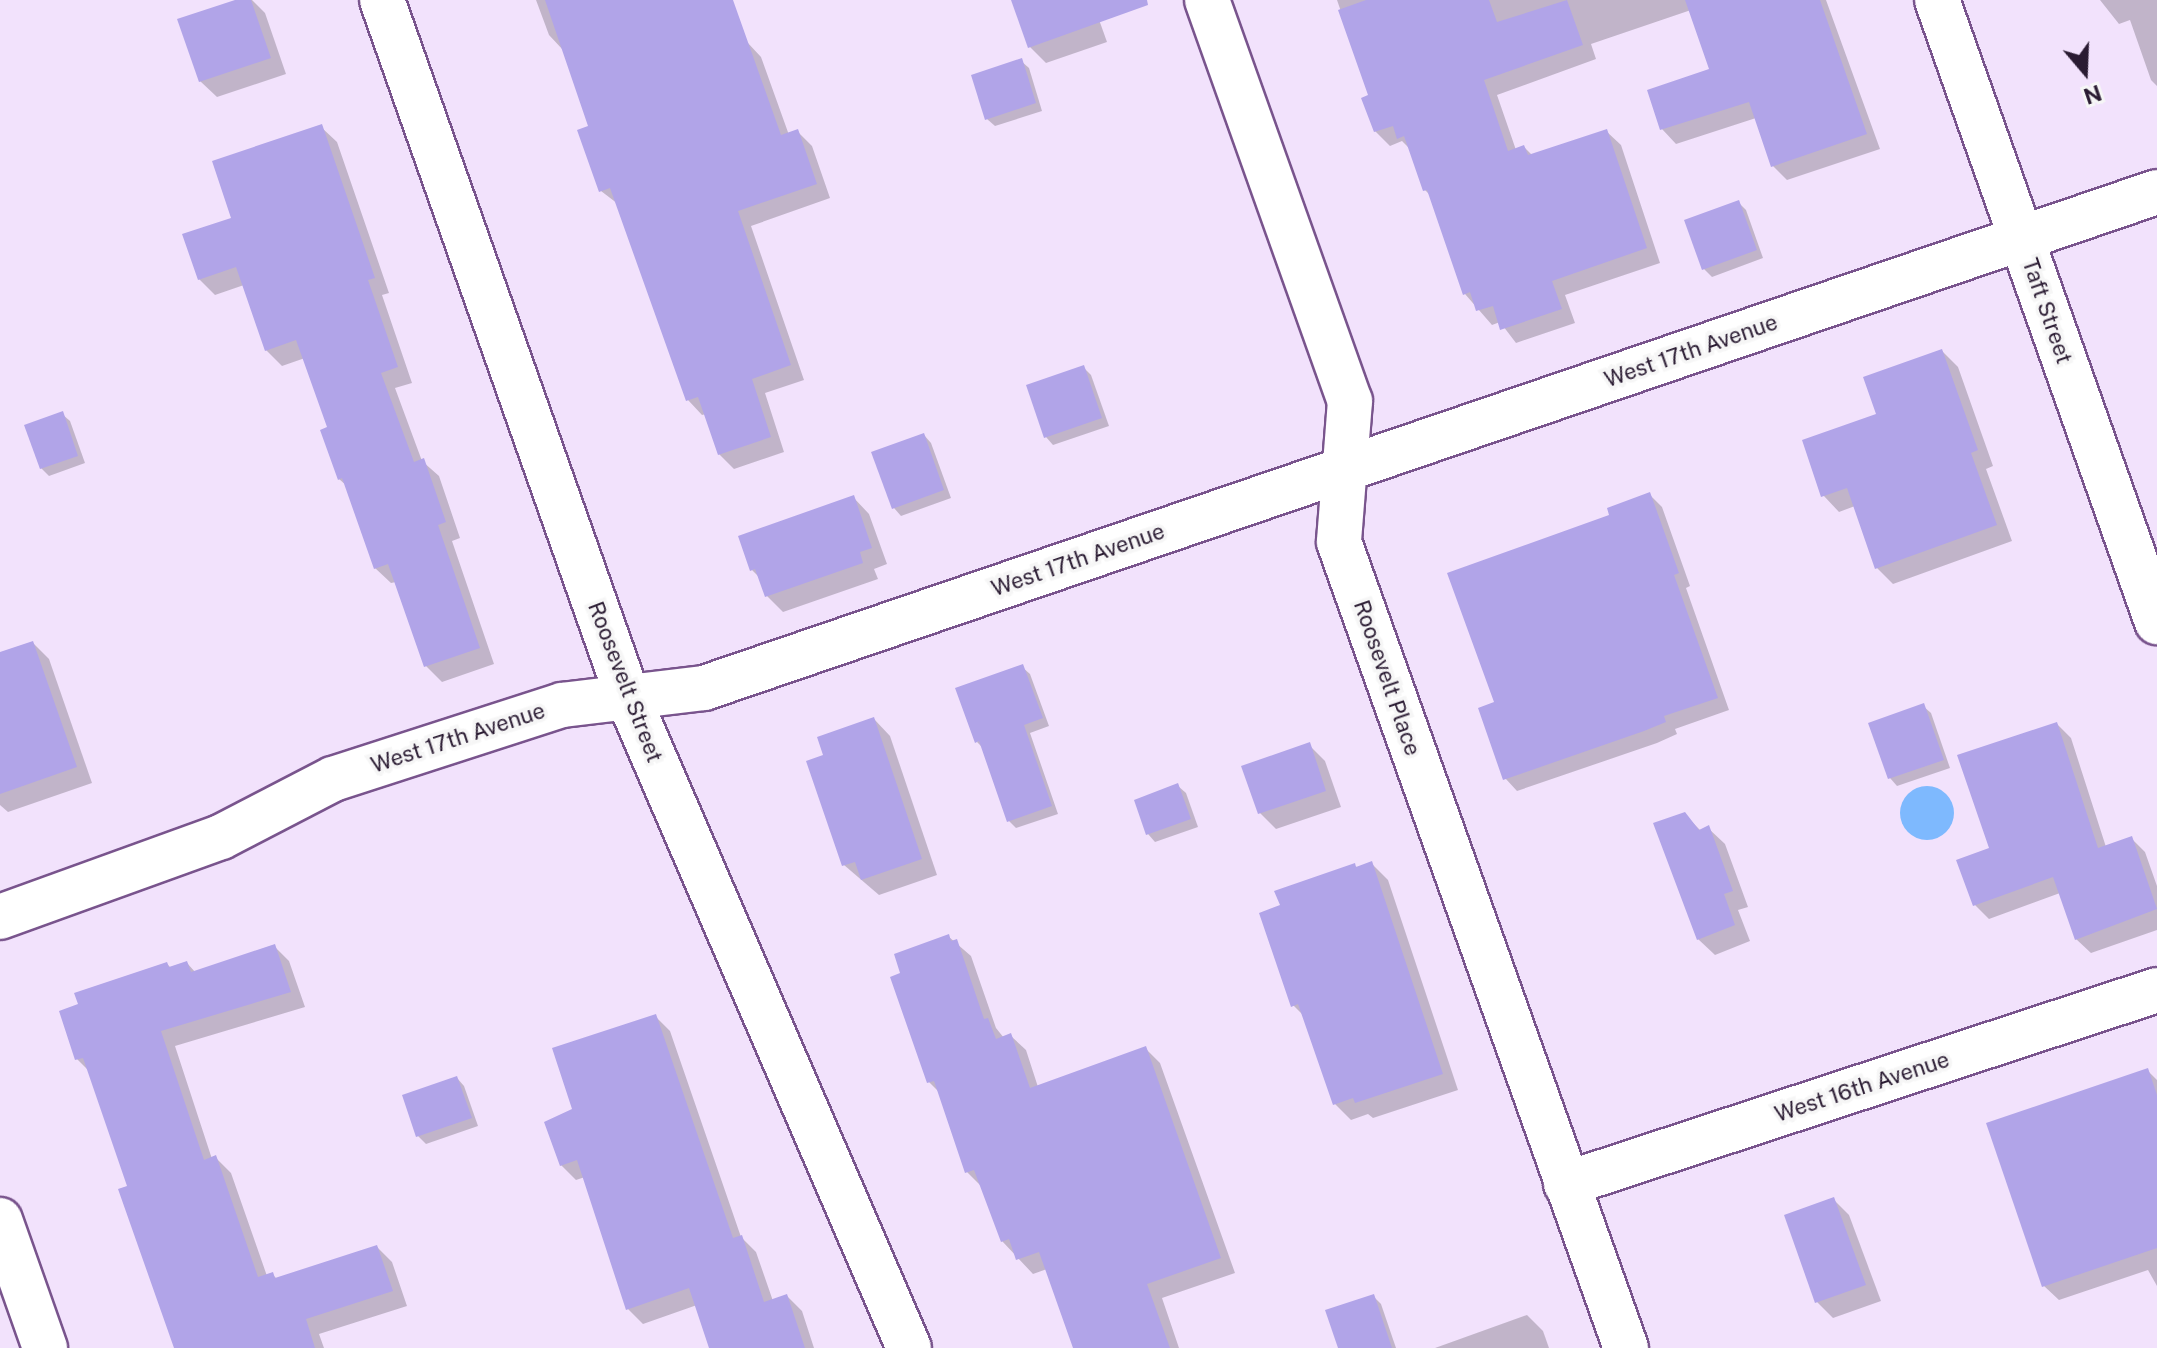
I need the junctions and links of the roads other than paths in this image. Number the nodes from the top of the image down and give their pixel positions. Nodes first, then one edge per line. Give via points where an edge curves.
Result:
1 (382, 0) edge
2 (1207, 0) edge
3 (1937, 0) edge
4 (2157, 192) edge
5 (2022, 239) junction
6 (1343, 470) junction
7 (2157, 622) edge
8 (627, 695) junction
9 (0, 917) edge
10 (2157, 990) edge
11 (1566, 1184) junction
12 (0, 1220) edge
13 (45, 1348) edge
14 (909, 1348) edge
15 (1626, 1348) edge

1 - 8 street, Roosevelt Street
2 - 6 street, Roosevelt Place via 1350,401
3 - 5 street, Taft Street
4 - 5 street, West 17th Avenue
5 - 6 street, West 17th Avenue
5 - 7 street, Taft Street
6 - 8 street, West 17th Avenue via 704,688
6 - 11 street, Roosevelt Place via 1339,542
8 - 9 street, West 17th Avenue via 562,705 333,779 221,837
8 - 14 street, Roosevelt Street
10 - 11 street, West 16th Avenue
11 - 15 street, Roosevelt Place
12 - 13 street

